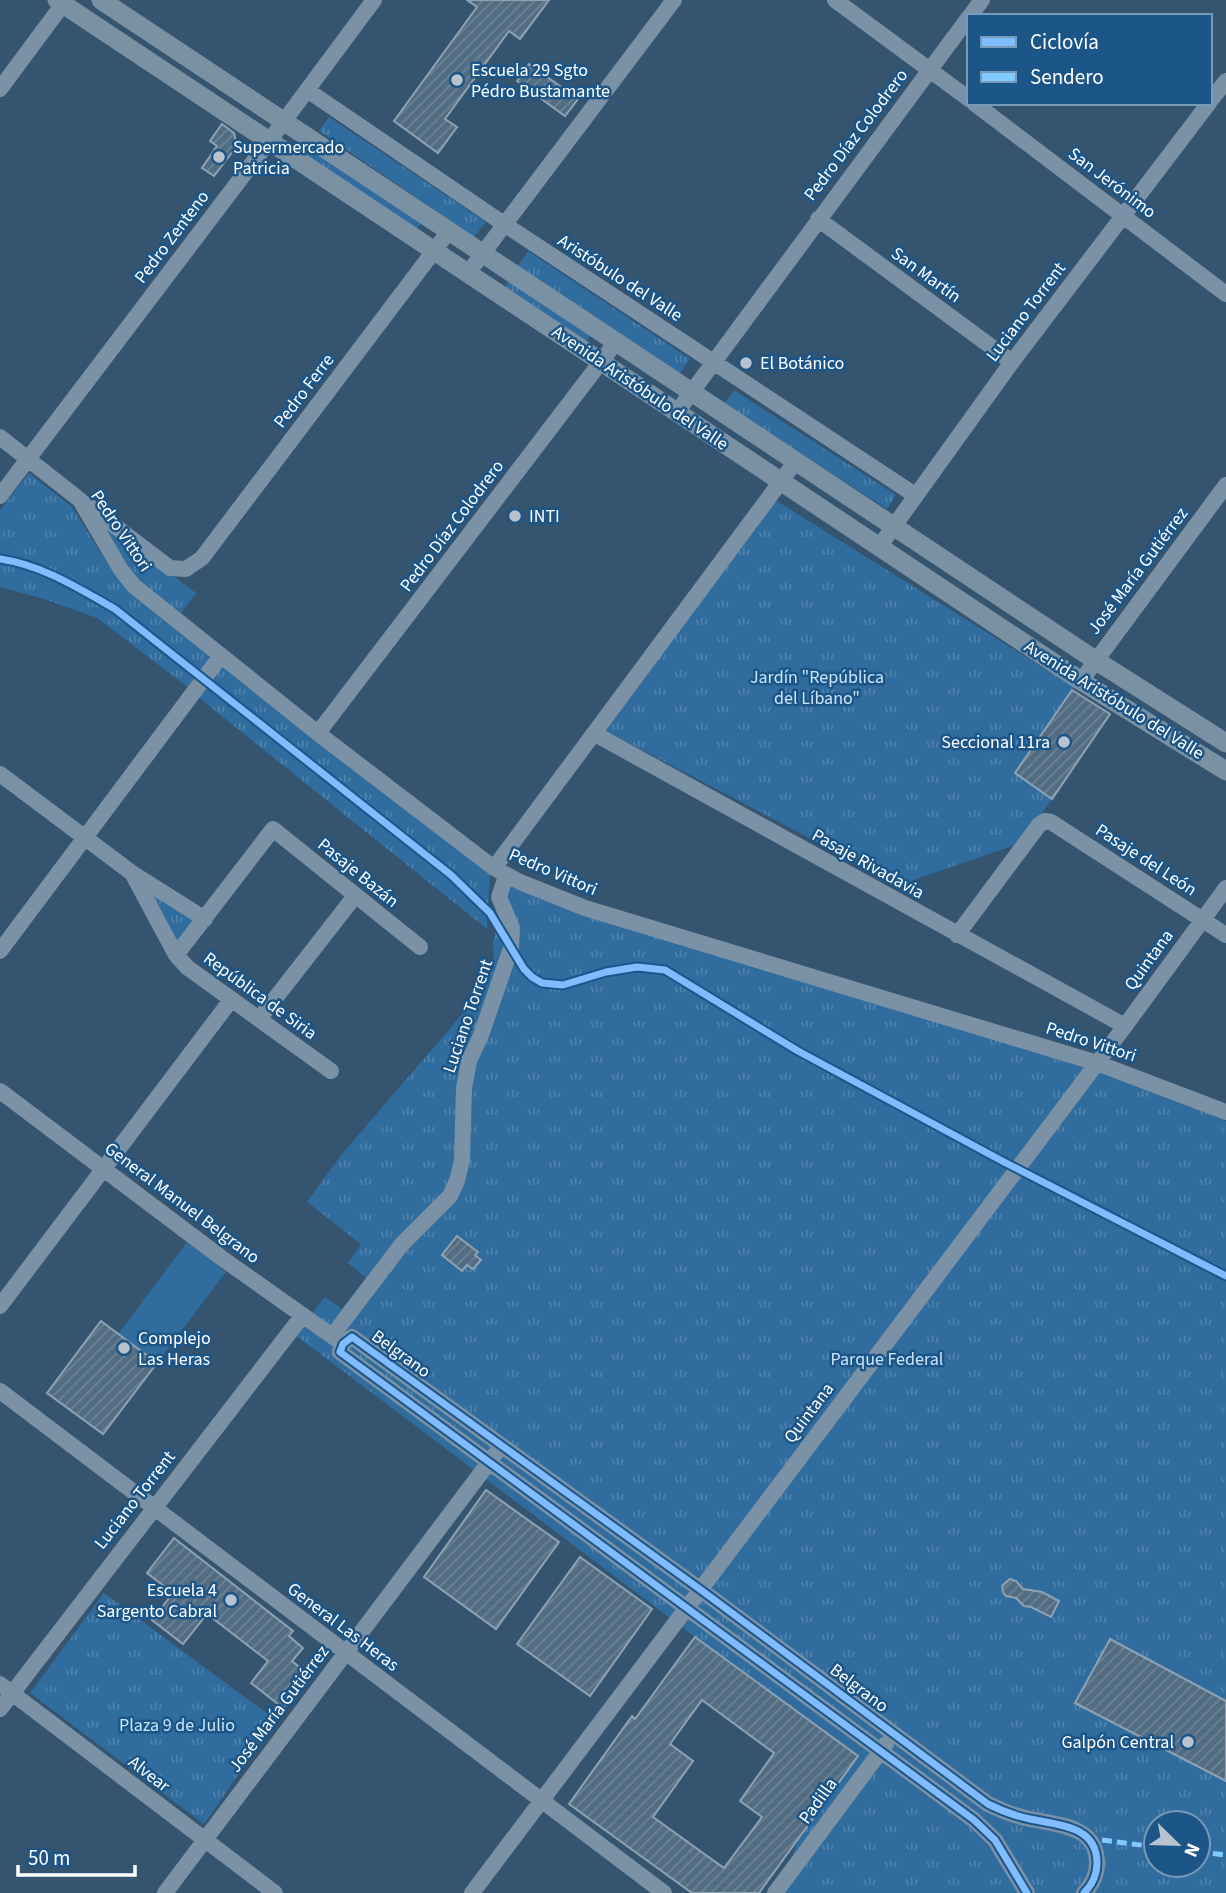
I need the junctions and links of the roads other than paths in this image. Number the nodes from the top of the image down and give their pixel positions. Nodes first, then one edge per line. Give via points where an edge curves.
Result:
1 (101, 0) edge
2 (374, 0) edge
3 (674, 0) edge
4 (835, 0) edge
5 (982, 0) edge
6 (62, 1) edge
7 (971, 14) edge
8 (967, 19) edge
9 (929, 69) junction
10 (1226, 81) edge
11 (0, 89) edge
12 (307, 90) junction
13 (967, 98) edge
14 (1212, 99) edge
15 (977, 105) edge
16 (1208, 105) edge
17 (283, 122) junction
18 (270, 141) junction
19 (1122, 215) junction
20 (817, 219) junction
21 (504, 224) junction
22 (449, 232) junction
23 (434, 251) junction
24 (482, 254) junction
25 (468, 273) junction
26 (1226, 294) edge
27 (616, 342) junction
28 (712, 361) junction
29 (602, 362) junction
30 (1012, 362) junction
31 (690, 392) junction
32 (677, 412) junction
33 (0, 437) edge
34 (28, 459) junction
35 (796, 461) junction
36 (780, 481) junction
37 (1226, 485) edge
38 (915, 495) junction
39 (0, 496) edge
40 (80, 500) junction
41 (894, 525) junction
42 (879, 547) junction
43 (220, 657) junction
44 (1095, 660) junction
45 (1081, 681) junction
46 (318, 733) junction
47 (595, 734) junction
48 (1226, 743) edge
49 (1226, 771) edge
50 (0, 774) edge
51 (86, 838) junction
52 (500, 872) junction
53 (132, 873) junction
54 (1226, 888) edge
55 (355, 895) junction
56 (205, 919) junction
57 (1203, 919) junction
58 (1226, 934) edge
59 (957, 935) junction
60 (420, 947) dead end
61 (0, 951) edge
62 (176, 955) junction
63 (231, 1000) junction
64 (259, 1019) junction
65 (1125, 1026) junction
66 (1097, 1063) junction
67 (331, 1071) dead end
68 (0, 1091) edge
69 (1226, 1112) edge
70 (103, 1169) junction
71 (0, 1306) edge
72 (303, 1315) junction
73 (338, 1340) junction
74 (0, 1391) edge
75 (500, 1447) junction
76 (490, 1461) junction
77 (153, 1507) junction
78 (701, 1590) junction
79 (688, 1607) junction
80 (346, 1652) junction
81 (6, 1688) edge
82 (0, 1709) edge
83 (894, 1733) junction
84 (880, 1750) junction
85 (542, 1801) junction
86 (204, 1841) junction
87 (165, 1893) edge
88 (275, 1893) edge
89 (472, 1893) edge
90 (664, 1893) edge
91 (775, 1893) edge
92 (1027, 1893) edge
93 (1084, 1893) edge

1 - 17 main road, Avenida Aristóbulo del Valle
2 - 12 street, Pedro Zenteno
3 - 21 street
4 - 9 street
5 - 7 street, Pedro Díaz Colodrero
6 - 11 street
6 - 18 main road, Avenida Aristóbulo del Valle
8 - 9 street, Pedro Díaz Colodrero
9 - 13 street
9 - 20 street, Pedro Díaz Colodrero
10 - 14 street, Luciano Torrent
12 - 17 street, Pedro Zenteno
12 - 21 street, Aristóbulo del Valle
15 - 19 street, San Jerónimo
16 - 19 street, Luciano Torrent
17 - 18 street, Pedro Zenteno
17 - 22 main road, Avenida Aristóbulo del Valle
18 - 23 main road, Avenida Aristóbulo del Valle
18 - 34 street, Pedro Zenteno
19 - 26 street, San Jerónimo
19 - 30 street, Luciano Torrent
20 - 28 street, Pedro Díaz Colodrero
20 - 30 street, San Martín
21 - 24 street
21 - 28 street, Aristóbulo del Valle
22 - 23 street, Pedro Ferre
22 - 24 main road, Avenida Aristóbulo del Valle
23 - 25 main road, Avenida Aristóbulo del Valle
23 - 40 street, Pedro Ferre via 202,558 186,569 170,568
24 - 25 street
24 - 27 main road, Avenida Aristóbulo del Valle
25 - 29 main road, Avenida Aristóbulo del Valle
27 - 29 street, Pedro Díaz Colodrero
27 - 31 main road, Avenida Aristóbulo del Valle
28 - 31 street, Pedro Díaz Colodrero
28 - 38 street, Aristóbulo del Valle
29 - 32 main road, Avenida Aristóbulo del Valle
29 - 46 street, Pedro Díaz Colodrero
30 - 38 street, Luciano Torrent
31 - 32 street, Pedro Díaz Colodrero
31 - 35 main road, Avenida Aristóbulo del Valle
32 - 36 main road, Avenida Aristóbulo del Valle
33 - 34 street, Pedro Vittori
34 - 39 street, Pedro Zenteno
34 - 40 street, Pedro Vittori
35 - 36 street
35 - 41 main road, Avenida Aristóbulo del Valle
36 - 42 main road, Avenida Aristóbulo del Valle
36 - 47 street
37 - 44 street, José María Gutiérrez
38 - 41 street, Luciano Torrent
40 - 43 street, Pedro Vittori via 134,586
41 - 42 street, Luciano Torrent
41 - 44 main road, Avenida Aristóbulo del Valle
42 - 45 main road, Avenida Aristóbulo del Valle
43 - 46 street, Pedro Vittori
43 - 51 street
44 - 45 street, José María Gutiérrez
44 - 48 main road, Avenida Aristóbulo del Valle
45 - 49 main road, Avenida Aristóbulo del Valle
46 - 52 street, Pedro Vittori
47 - 52 street
47 - 59 street, Pasaje Rivadavia
50 - 51 street, República de Siria
51 - 53 street, República de Siria
51 - 61 street
52 - 66 street, Pedro Vittori via 585,908
52 - 73 street, Luciano Torrent via 499,897 512,928 511,948 469,1061 457,1181 450,1196 402,1244
53 - 56 street, República de Siria
53 - 62 street, República de Siria
54 - 57 street, Quintana
55 - 56 street, Pasaje Bazán via 273,829
55 - 60 street, Pasaje Bazán
55 - 64 street
56 - 62 street
57 - 58 street, Pasaje del León
57 - 59 street, Pasaje del León via 1045,821
57 - 65 street, Quintana
59 - 65 street, Pasaje Rivadavia
62 - 63 street, República de Siria
63 - 64 street, República de Siria
63 - 70 street
64 - 67 street, República de Siria
65 - 66 street, Quintana
66 - 69 street, Pedro Vittori
66 - 78 street, Quintana
68 - 70 street, General Manuel Belgrano
70 - 71 street
70 - 72 street, General Manuel Belgrano
72 - 73 street, General Manuel Belgrano
72 - 77 street, Luciano Torrent
73 - 75 street, Belgrano via 352,1337
73 - 76 street, Belgrano via 340,1352
74 - 77 street, General Las Heras
75 - 76 street, José María Gutiérrez
75 - 78 street, Belgrano
76 - 79 street, Belgrano
76 - 80 street, José María Gutiérrez
77 - 80 street, General Las Heras
77 - 81 street, Luciano Torrent
78 - 79 street, Quintana
78 - 83 street, Belgrano
79 - 84 street, Belgrano
79 - 85 street, Quintana
80 - 85 street, General Las Heras
80 - 86 street, José María Gutiérrez
81 - 82 street, Luciano Torrent
81 - 86 street, Alvear
83 - 84 street, Padilla
83 - 93 street, Belgrano via 998,1810 1066,1825 1088,1838 1096,1853 1097,1870
84 - 91 street, Padilla
84 - 92 street, Belgrano via 985,1829
85 - 89 street, Quintana
85 - 90 street, General Las Heras
86 - 87 street, José María Gutiérrez
86 - 88 street, Alvear

